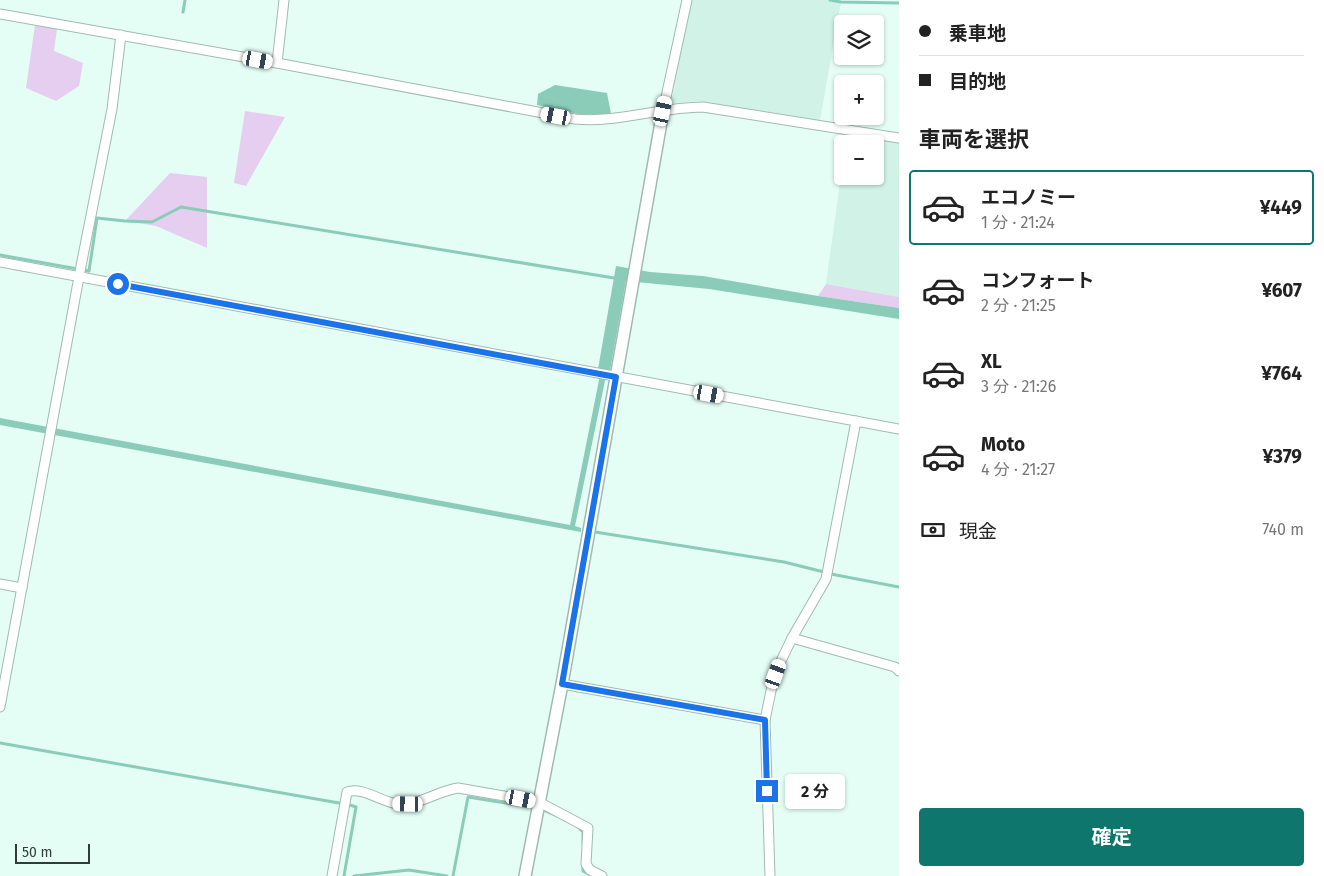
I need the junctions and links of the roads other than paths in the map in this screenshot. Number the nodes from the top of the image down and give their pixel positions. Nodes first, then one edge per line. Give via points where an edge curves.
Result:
1 (284, 0) edge
2 (687, 0) edge
3 (0, 14) edge
4 (121, 35) junction
5 (277, 63) junction
6 (663, 111) junction
7 (899, 138) edge
8 (0, 262) edge
9 (79, 277) junction
10 (616, 377) junction
11 (856, 421) junction
12 (899, 429) edge
13 (0, 584) edge
14 (22, 588) junction
15 (792, 638) junction
16 (899, 671) edge
17 (562, 684) junction
18 (0, 708) edge
19 (765, 720) junction
20 (538, 802) junction
21 (332, 876) edge
22 (525, 876) edge
23 (602, 876) edge
24 (770, 876) edge

1 - 5 street
2 - 6 street
3 - 4 street
4 - 5 street
4 - 9 street via 112,109
5 - 6 street via 575,119 592,121
6 - 7 street via 703,107
6 - 10 street
8 - 9 street
9 - 10 street
9 - 14 street
10 - 11 street
10 - 17 street
11 - 12 street
11 - 15 street via 829,569
13 - 14 street
14 - 18 street
15 - 16 street via 896,667
15 - 19 street via 772,686
17 - 19 street
17 - 20 street
19 - 24 street
20 - 21 street via 458,788 408,804 396,804 350,790 347,792
20 - 22 street
20 - 23 street via 588,828 586,864

